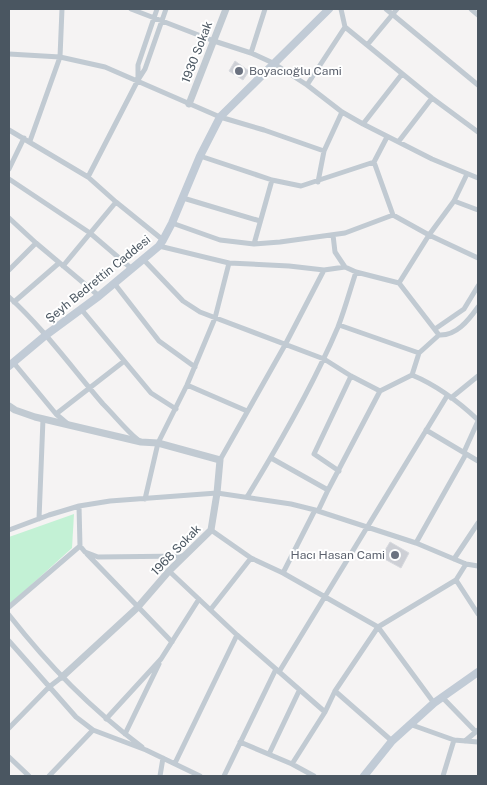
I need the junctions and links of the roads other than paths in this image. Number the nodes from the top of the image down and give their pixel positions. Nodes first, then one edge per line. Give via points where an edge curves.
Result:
1 (62, 9) edge
2 (131, 9) edge
3 (157, 9) edge
4 (166, 9) edge
5 (226, 9) edge
6 (265, 9) edge
7 (327, 9) edge
8 (341, 9) edge
9 (386, 9) edge
10 (397, 9) edge
11 (471, 9) edge
12 (392, 13) junction
13 (478, 15) edge
14 (154, 17) junction
15 (162, 20) junction
16 (345, 27) junction
17 (214, 41) junction
18 (368, 44) junction
19 (251, 53) junction
20 (9, 54) edge
21 (60, 57) junction
22 (273, 63) junction
23 (402, 74) junction
24 (138, 80) junction
25 (307, 84) junction
26 (478, 85) edge
27 (432, 98) junction
28 (189, 104) junction
29 (342, 112) junction
30 (220, 117) junction
31 (363, 124) junction
32 (9, 130) edge
33 (478, 132) edge
34 (387, 137) junction
35 (24, 138) junction
36 (30, 141) junction
37 (398, 141) junction
38 (324, 151) junction
39 (200, 156) junction
40 (374, 162) junction
41 (9, 169) edge
42 (467, 174) junction
43 (88, 177) junction
44 (478, 177) edge
45 (9, 179) edge
46 (272, 180) junction
47 (318, 182) junction
48 (183, 198) junction
49 (454, 200) junction
50 (116, 202) junction
51 (478, 210) edge
52 (393, 215) junction
53 (9, 218) edge
54 (260, 221) junction
55 (172, 223) junction
56 (90, 233) junction
57 (333, 235) junction
58 (428, 235) junction
59 (36, 243) junction
60 (161, 243) junction
61 (254, 244) junction
62 (478, 258) edge
63 (143, 259) junction
64 (229, 263) junction
65 (61, 264) junction
66 (345, 267) junction
67 (132, 269) junction
68 (9, 270) edge
69 (324, 270) junction
70 (356, 272) junction
71 (114, 283) junction
72 (399, 283) junction
73 (478, 286) edge
74 (99, 296) junction
75 (9, 297) edge
76 (14, 302) junction
77 (478, 307) edge
78 (81, 309) junction
79 (215, 318) junction
80 (339, 325) junction
81 (435, 330) junction
82 (46, 335) junction
83 (438, 335) junction
84 (285, 344) junction
85 (419, 353) junction
86 (324, 359) junction
87 (123, 362) junction
88 (11, 364) edge
89 (195, 367) junction
90 (412, 375) junction
91 (350, 376) junction
92 (478, 376) edge
93 (187, 385) junction
94 (90, 388) junction
95 (380, 391) junction
96 (449, 397) junction
97 (11, 408) edge
98 (176, 409) junction
99 (247, 411) junction
100 (56, 414) junction
101 (43, 418) junction
102 (478, 420) edge
103 (70, 425) junction
104 (426, 430) junction
105 (140, 442) junction
106 (158, 443) junction
107 (465, 453) junction
108 (271, 458) junction
109 (477, 459) edge
110 (220, 460) junction
111 (338, 471) junction
112 (328, 490) junction
113 (217, 493) junction
114 (247, 497) junction
115 (145, 499) junction
116 (79, 506) junction
117 (316, 511) junction
118 (39, 519) junction
119 (478, 523) edge
120 (367, 528) junction
121 (9, 530) edge
122 (211, 530) junction
123 (416, 543) junction
124 (80, 546) junction
125 (85, 552) junction
126 (185, 556) junction
127 (251, 558) junction
128 (454, 559) junction
129 (466, 564) junction
130 (478, 566) edge
131 (170, 571) junction
132 (283, 573) junction
133 (456, 580) junction
134 (324, 597) junction
135 (199, 599) junction
136 (9, 607) edge
137 (137, 608) junction
138 (211, 609) junction
139 (478, 614) edge
140 (9, 615) edge
141 (378, 626) junction
142 (237, 635) junction
143 (9, 641) edge
144 (172, 642) junction
145 (162, 657) junction
146 (277, 671) junction
147 (478, 672) edge
148 (62, 677) junction
149 (49, 687) junction
150 (299, 691) junction
151 (335, 691) junction
152 (442, 697) junction
153 (434, 703) junction
154 (325, 712) junction
155 (106, 719) junction
156 (412, 725) junction
157 (9, 728) edge
158 (93, 730) junction
159 (477, 731) edge
160 (125, 734) junction
161 (454, 740) junction
162 (465, 741) junction
163 (240, 742) junction
164 (392, 742) junction
165 (478, 742) edge
166 (146, 750) junction
167 (269, 754) junction
168 (9, 758) edge
169 (164, 758) junction
170 (174, 763) junction
171 (292, 764) junction
172 (29, 776) edge
173 (49, 776) edge
174 (160, 776) edge
175 (200, 776) edge
176 (224, 776) edge
177 (314, 776) edge
178 (364, 776) edge
179 (443, 776) edge

1 - 21 street
2 - 14 street
3 - 14 street
4 - 15 street
5 - 17 street, 1930 Sokak
6 - 19 street
7 - 22 main road, Şeyh Bedrettin Caddesi
8 - 16 street
9 - 12 street
10 - 12 street
11 - 13 street
12 - 18 street
12 - 26 street
14 - 15 street
14 - 24 street via 138,65
15 - 17 street
15 - 24 street
16 - 18 street
16 - 25 street
17 - 19 street
17 - 28 street, 1930 Sokak
18 - 23 street
19 - 22 street
20 - 21 street
21 - 24 street via 105,67
21 - 36 street
22 - 25 street
22 - 30 main road, Şeyh Bedrettin Caddesi
23 - 27 street
23 - 31 street
24 - 28 street
24 - 43 street
25 - 29 street
27 - 33 street
27 - 37 street
28 - 30 street
29 - 31 street
29 - 38 street
30 - 38 street
30 - 39 main road, Şeyh Bedrettin Caddesi
31 - 34 street
32 - 35 street
34 - 37 street
34 - 40 street
35 - 36 street
35 - 41 street
36 - 43 street
37 - 42 street
38 - 47 street
39 - 46 street
39 - 48 main road, Şeyh Bedrettin Caddesi
40 - 47 street
40 - 52 street
42 - 44 street
42 - 49 street
43 - 50 street
45 - 56 street
46 - 47 street via 301,186
46 - 54 street
48 - 54 street
48 - 55 main road, Şeyh Bedrettin Caddesi
49 - 51 street
49 - 58 street
50 - 56 street
50 - 60 street
52 - 57 street
52 - 58 street
53 - 59 street
54 - 61 street
55 - 60 main road, Şeyh Bedrettin Caddesi
55 - 61 street via 220,240
56 - 65 street
56 - 67 street
57 - 61 street
57 - 66 street via 335,252
58 - 62 street
58 - 72 street
59 - 65 street
59 - 68 street
60 - 63 main road, Şeyh Bedrettin Caddesi
60 - 64 street
63 - 67 main road, Şeyh Bedrettin Caddesi
63 - 79 street via 183,301
64 - 69 street
64 - 79 street
65 - 74 street
65 - 76 street
66 - 69 street
66 - 70 street
67 - 71 main road, Şeyh Bedrettin Caddesi
69 - 84 street
70 - 72 street
70 - 80 street
71 - 74 main road, Şeyh Bedrettin Caddesi
71 - 89 street via 159,342
72 - 81 street
73 - 81 street via 464,309
74 - 78 main road, Şeyh Bedrettin Caddesi
75 - 76 street
76 - 82 street
77 - 83 street via 467,322 448,336
78 - 82 main road, Şeyh Bedrettin Caddesi
78 - 87 street
79 - 84 street
79 - 89 street
80 - 85 street
80 - 86 street
81 - 83 street
82 - 88 main road, Şeyh Bedrettin Caddesi
82 - 94 street
83 - 85 street
84 - 86 street
84 - 99 street
85 - 90 street
86 - 91 street
86 - 108 street
87 - 94 street
87 - 98 street via 151,393
88 - 100 street
89 - 93 street
90 - 95 street
90 - 96 street via 428,381
91 - 95 street
91 - 111 street via 314,454
92 - 96 street
93 - 98 street
93 - 99 street
94 - 100 street
94 - 105 street
95 - 111 street
96 - 102 street
96 - 104 street
97 - 101 street
98 - 106 street
99 - 110 street
100 - 103 street
101 - 103 street
101 - 118 street
102 - 107 street
103 - 105 street
104 - 107 street
104 - 120 street
105 - 106 street
106 - 110 street
106 - 115 street
107 - 109 street
107 - 123 street
108 - 112 street
108 - 114 street
110 - 113 street, 1968 Sokak
111 - 112 street
112 - 117 street
113 - 114 street
113 - 115 street
113 - 122 street, 1968 Sokak
114 - 117 street
115 - 116 street
116 - 118 street
116 - 124 street
117 - 120 street
117 - 132 street
118 - 121 street
119 - 128 street
120 - 123 street
120 - 134 street
122 - 126 street, 1968 Sokak
122 - 127 street
123 - 128 street
124 - 125 street
124 - 136 street
125 - 126 street via 98,557
125 - 137 street
126 - 131 street, 1968 Sokak
127 - 132 street
127 - 138 street
128 - 129 street
129 - 130 street
129 - 133 street
131 - 135 street
131 - 137 street, 1968 Sokak
132 - 134 street
133 - 139 street
133 - 141 street
134 - 141 street
134 - 146 street
135 - 138 street
135 - 144 street
137 - 144 street
137 - 148 street, 1968 Sokak
138 - 142 street
140 - 148 street
141 - 151 street
141 - 153 street
142 - 146 street
142 - 170 street
143 - 149 street
144 - 145 street
145 - 155 street
145 - 160 street
146 - 150 street
146 - 163 street
147 - 152 main road
148 - 149 street
148 - 155 street
149 - 157 street
149 - 158 street via 76,717
150 - 154 street
150 - 167 street
151 - 154 street
151 - 164 street
152 - 153 main road
152 - 159 street
153 - 156 main road
154 - 171 street
155 - 160 street
156 - 161 street
156 - 164 main road
158 - 166 street
158 - 173 street
159 - 162 street
160 - 166 street
161 - 162 street
161 - 179 street
162 - 165 street
163 - 167 street
163 - 176 street
164 - 178 main road
166 - 169 street
167 - 171 street
168 - 172 street
169 - 170 street
169 - 174 street
170 - 175 street
171 - 177 street

